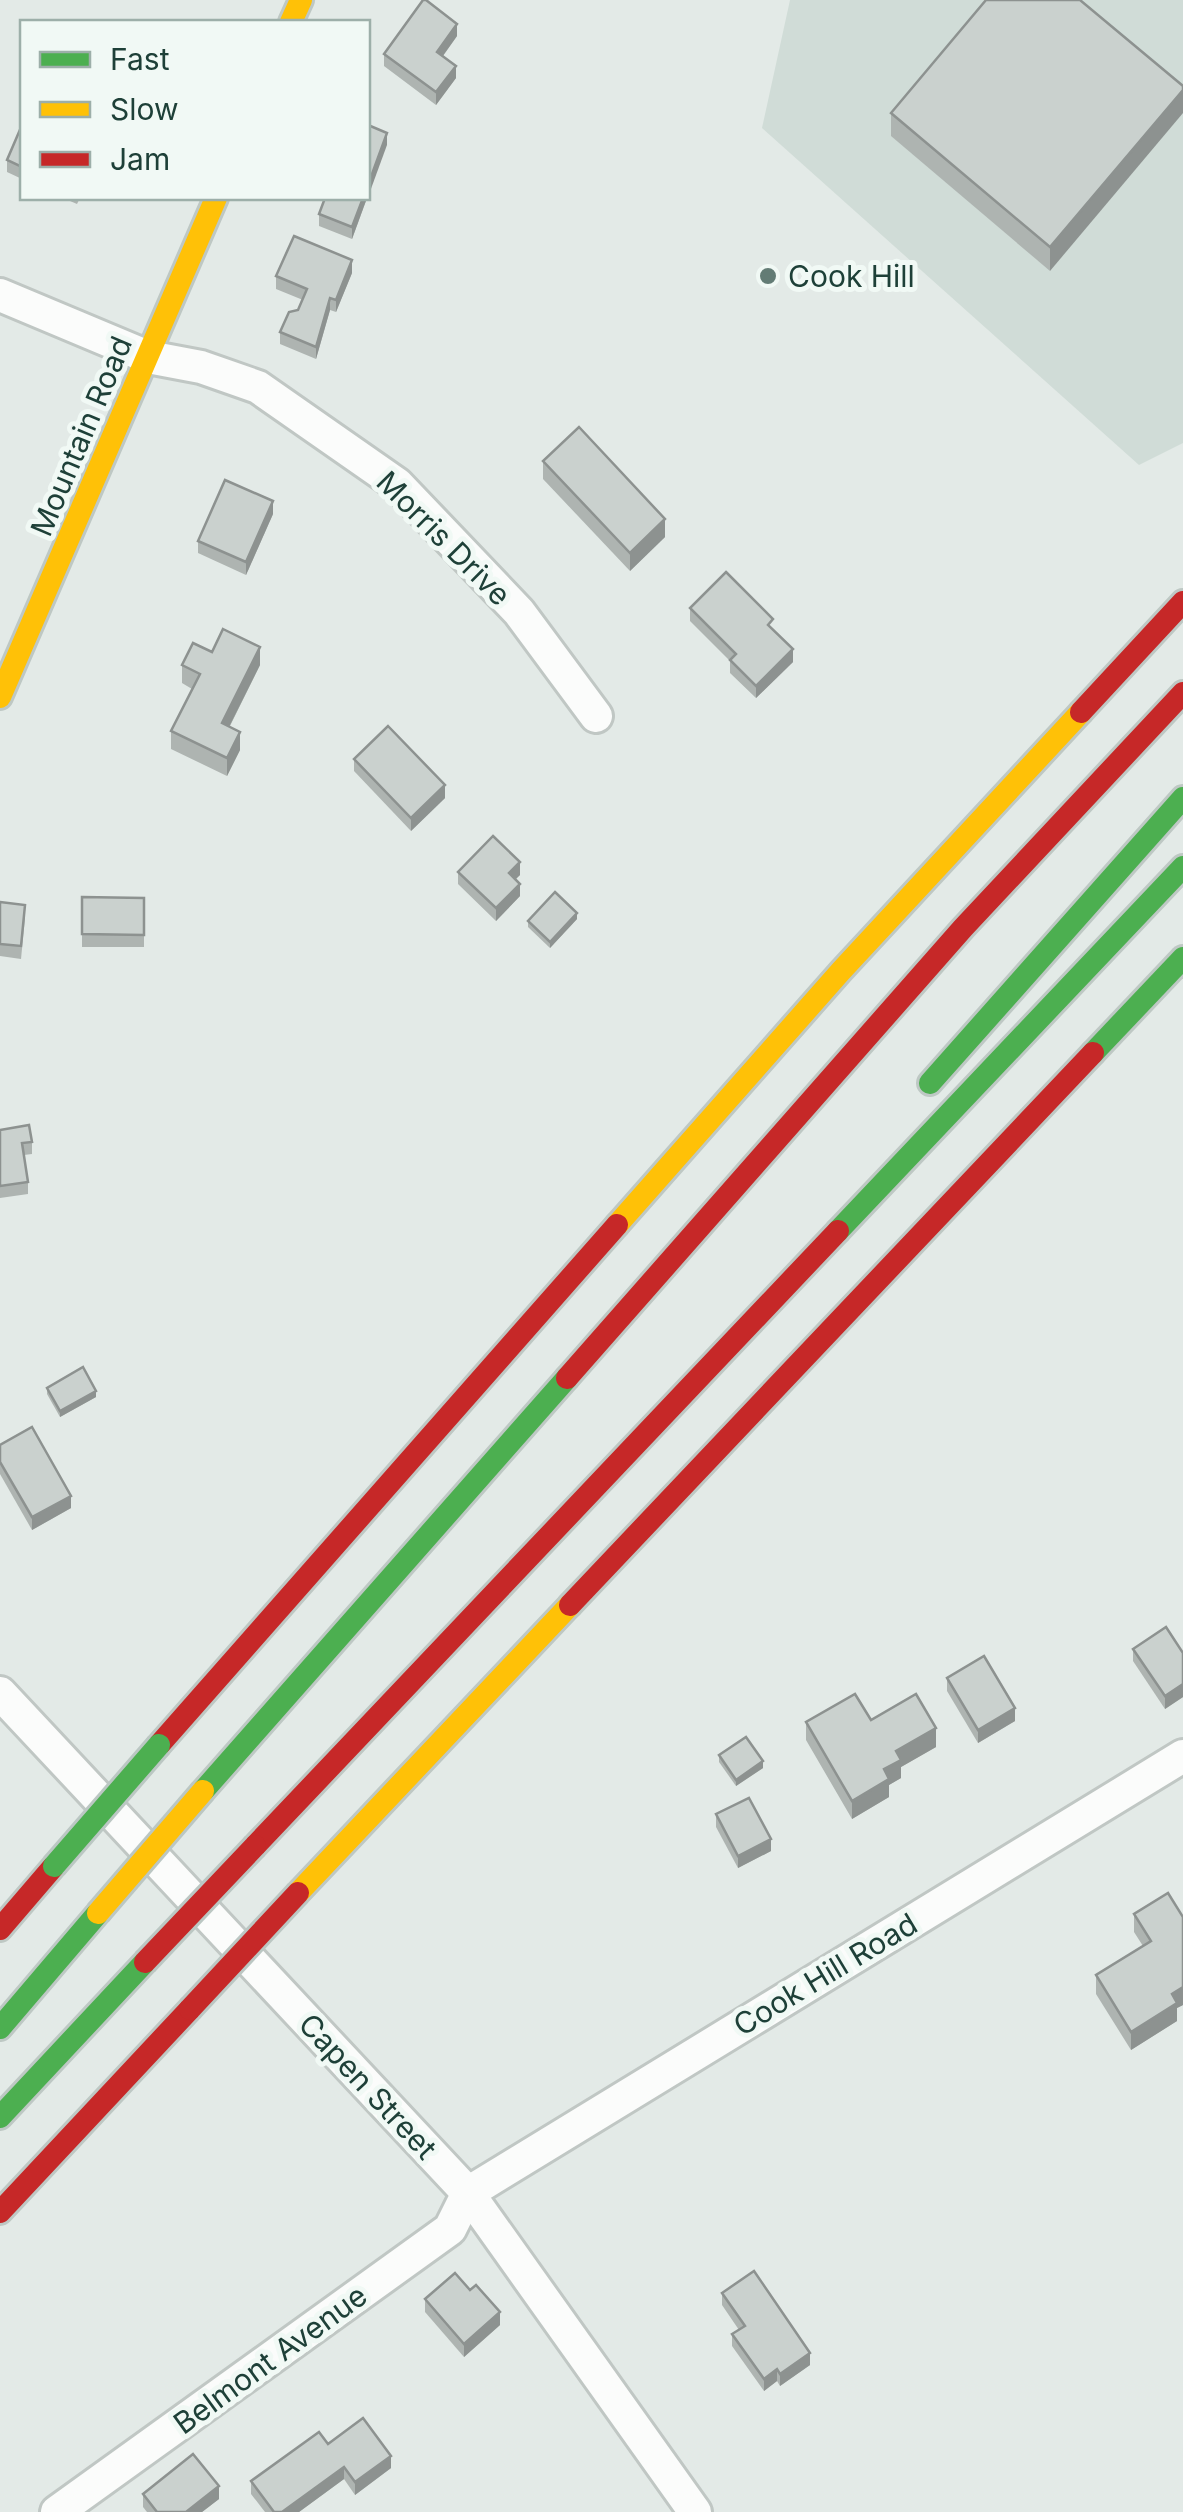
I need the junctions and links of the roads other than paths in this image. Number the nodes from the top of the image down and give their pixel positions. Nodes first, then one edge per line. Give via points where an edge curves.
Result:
1 (215, 200) edge
2 (0, 295) edge
3 (148, 356) junction
4 (1171, 579) dead end
5 (1183, 602) edge
6 (1150, 636) junction
7 (1183, 693) edge
8 (0, 697) edge
9 (596, 716) dead end
10 (1145, 768) dead end
11 (1183, 798) edge
12 (1183, 867) edge
13 (1183, 958) edge
14 (909, 1108) dead end
15 (822, 1213) dead end
16 (632, 1304) junction
17 (631, 1450) junction
18 (0, 1693) edge
19 (1183, 1756) edge
20 (0, 1929) edge
21 (0, 2028) edge
22 (0, 2118) edge
23 (468, 2193) junction
24 (0, 2212) edge
25 (57, 2512) edge
26 (695, 2512) edge

1 - 3 main road, Mountain Road
2 - 3 street, Morris Drive
3 - 8 main road, Mountain Road
3 - 9 street, Morris Drive via 258,388 398,484 519,612
4 - 6 main road
5 - 6 main road
6 - 20 main road, bridge via 841,971
7 - 16 main road via 963,928
10 - 16 main road via 764,1176
11 - 14 main road
12 - 17 main road
13 - 24 main road, bridge
15 - 17 main road
16 - 21 main road, bridge
17 - 22 main road, bridge
18 - 23 street, Capen Street
19 - 23 street, Cook Hill Road
23 - 25 street, Belmont Avenue via 450,2229
23 - 26 street, Capen Street

